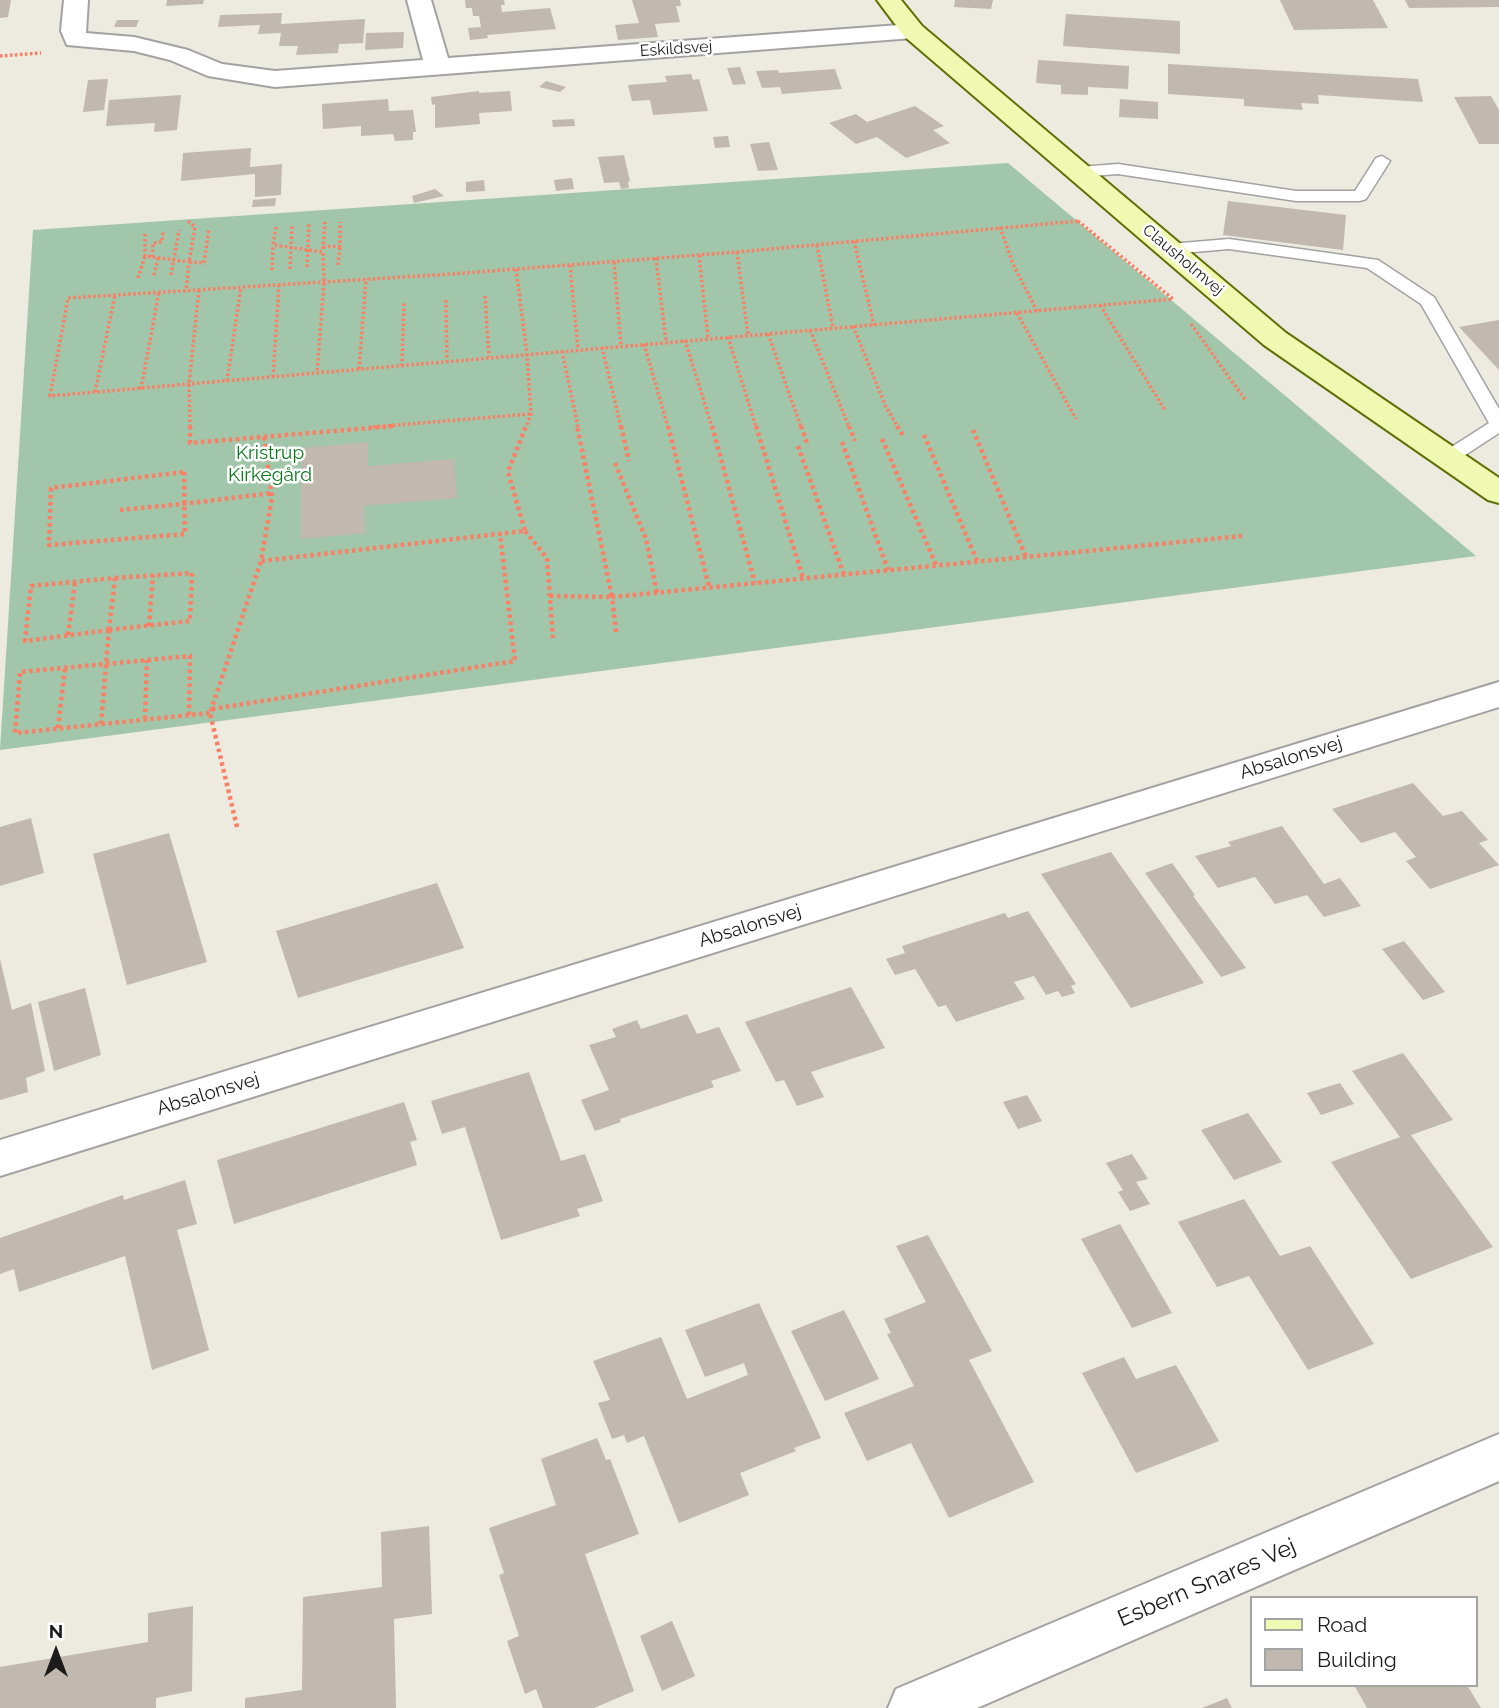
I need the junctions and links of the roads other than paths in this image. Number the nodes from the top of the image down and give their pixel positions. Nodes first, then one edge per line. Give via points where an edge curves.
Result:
1 (76, 0) edge
2 (419, 0) edge
3 (889, 0) edge
4 (914, 31) junction
5 (438, 68) junction
6 (1382, 161) dead end
7 (1079, 172) junction
8 (1170, 249) junction
9 (1446, 459) junction
10 (1499, 493) edge
11 (1499, 694) edge
12 (0, 1158) edge
13 (1499, 1457) edge
14 (915, 1708) edge

1 - 5 street, Eskildsvej via 72,31 76,40 134,44 217,71 275,79
2 - 5 street
3 - 4 street, Clausholmvej
4 - 5 street, Eskildsvej
4 - 7 street, Clausholmvej
6 - 7 lane via 1360,196 1296,196 1118,169
7 - 8 street, Clausholmvej
8 - 9 street, Clausholmvej via 1275,339
8 - 9 lane via 1229,244 1371,264 1428,301 1499,425
9 - 10 street, Clausholmvej
11 - 12 street, Absalonsvej
13 - 14 street, Esbern Snares Vej

